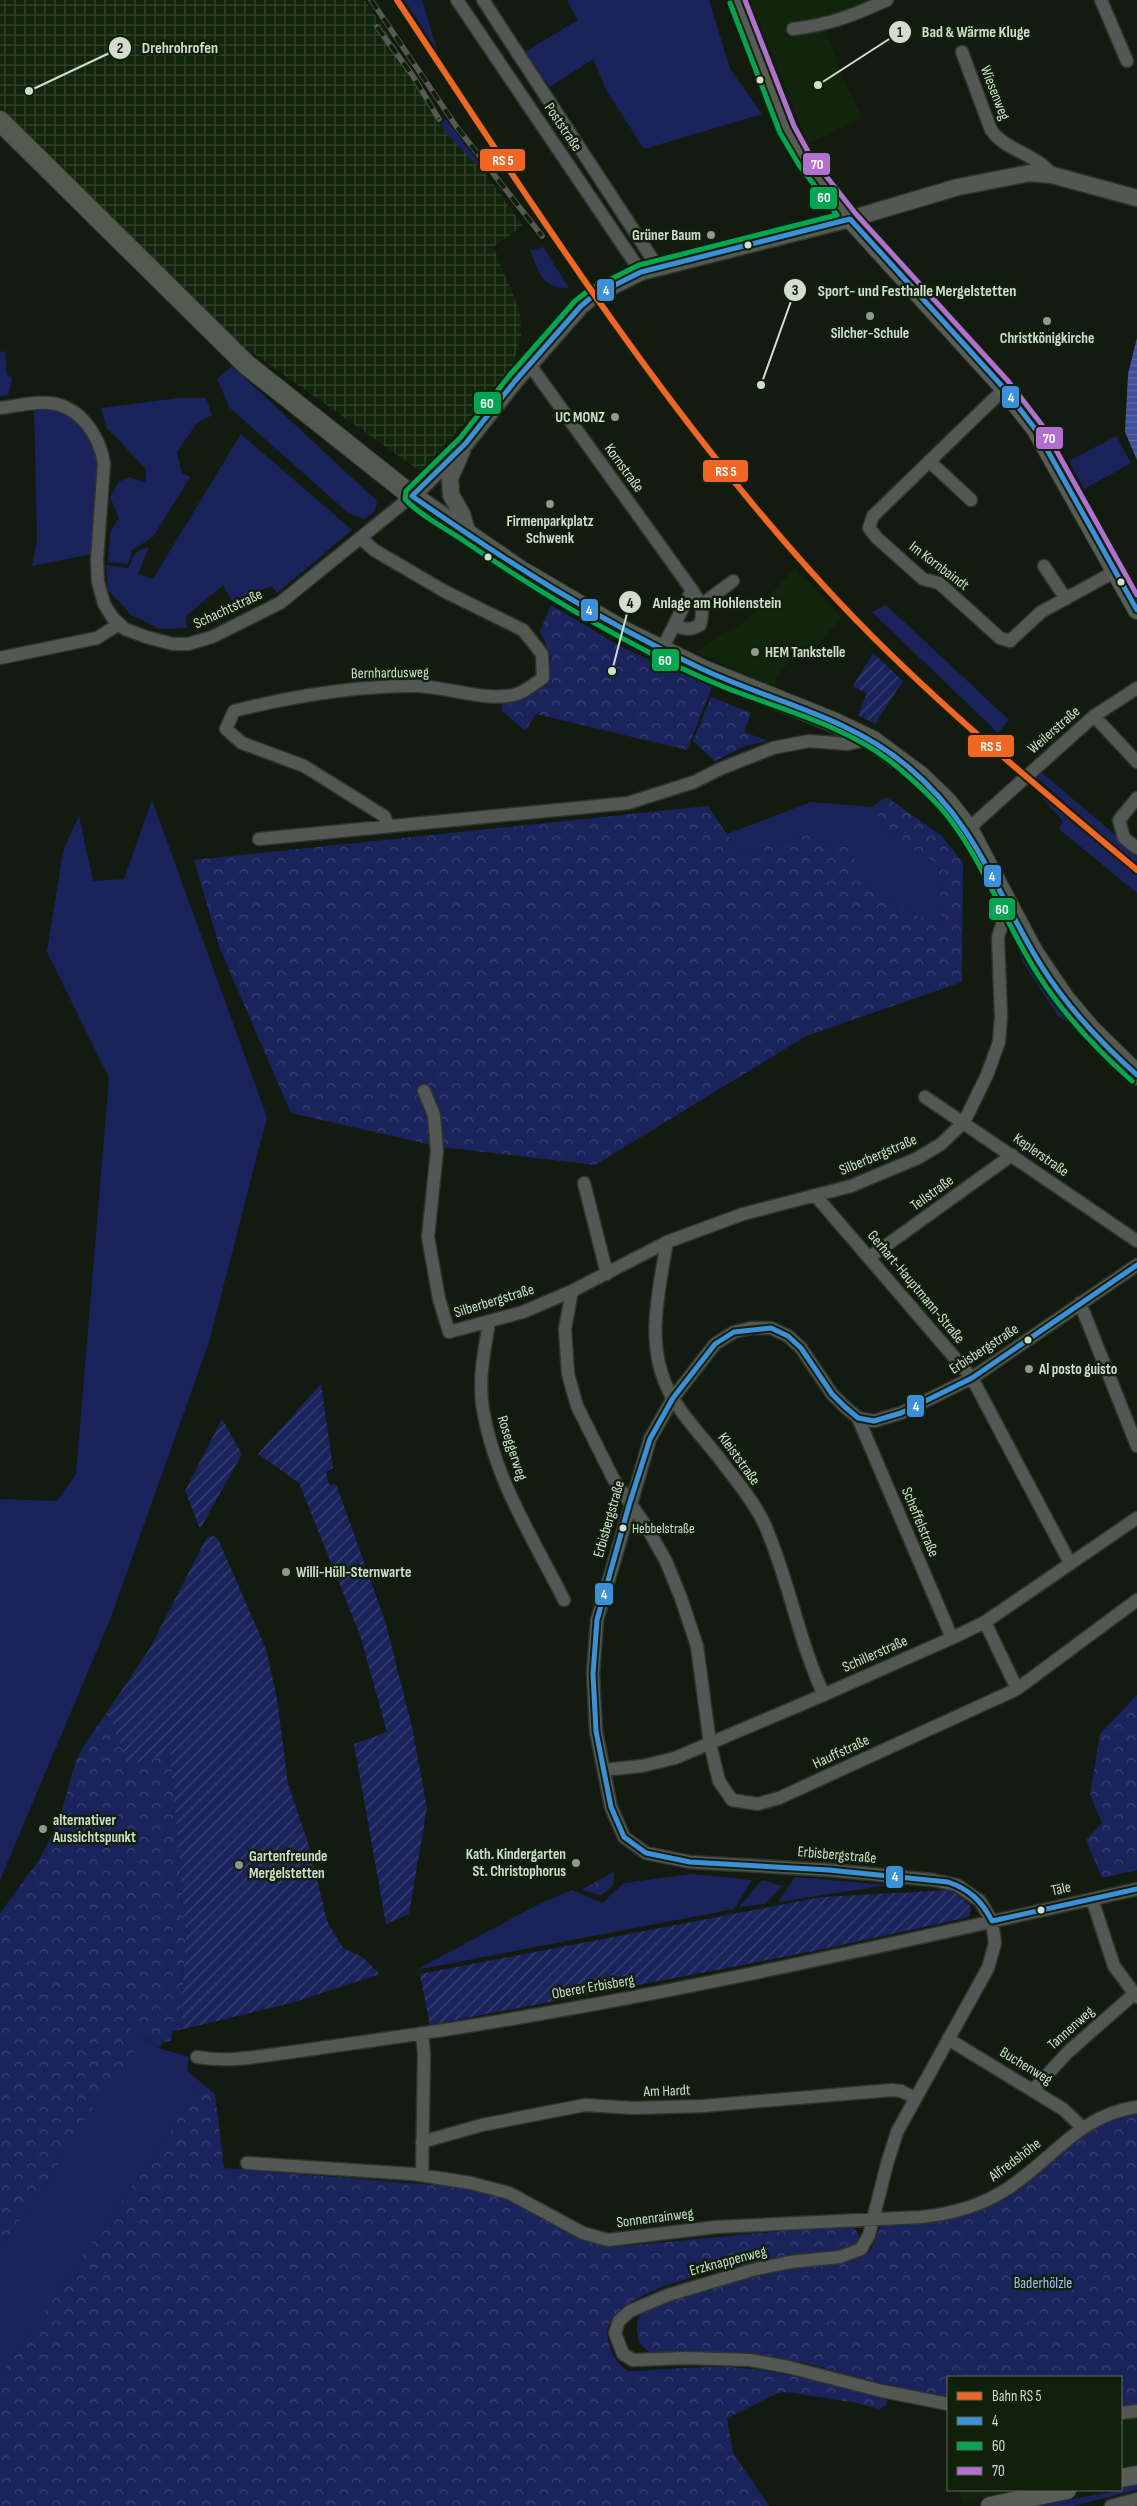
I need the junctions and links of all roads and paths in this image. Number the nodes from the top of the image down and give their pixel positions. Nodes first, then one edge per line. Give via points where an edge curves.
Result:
1 (457, 0) edge
2 (483, 0) edge
3 (737, 0) edge
4 (887, 0) edge
5 (1101, 0) edge
6 (793, 29) dead end
7 (962, 52) dead end
8 (1127, 61) dead end
9 (0, 121) edge
10 (1052, 175) junction
11 (1137, 198) edge
12 (850, 219) junction
13 (659, 269) junction
14 (641, 272) junction
15 (530, 365) junction
16 (1004, 389) junction
17 (0, 408) edge
18 (466, 443) junction
19 (929, 461) junction
20 (412, 496) junction
21 (971, 500) dead end
22 (468, 535) junction
23 (361, 538) junction
24 (1044, 566) dead end
25 (1116, 571) junction
26 (733, 581) dead end
27 (692, 590) junction
28 (1066, 598) junction
29 (701, 605) junction
30 (1137, 610) edge
31 (119, 624) junction
32 (675, 625) junction
33 (662, 650) junction
34 (0, 658) edge
35 (1137, 688) edge
36 (1094, 716) junction
37 (863, 741) junction
38 (1137, 762) edge
39 (1137, 798) edge
40 (388, 825) junction
41 (968, 829) junction
42 (259, 839) dead end
43 (1137, 848) edge
44 (1005, 897) junction
45 (1137, 1074) edge
46 (424, 1092) dead end
47 (925, 1097) dead end
48 (964, 1122) junction
49 (1012, 1155) junction
50 (584, 1183) dead end
51 (815, 1195) junction
52 (1137, 1241) edge
53 (667, 1242) junction
54 (870, 1257) junction
55 (1137, 1265) edge
56 (606, 1274) junction
57 (572, 1291) junction
58 (1080, 1303) junction
59 (489, 1323) junction
60 (972, 1378) junction
61 (673, 1398) junction
62 (858, 1418) junction
63 (1137, 1446) edge
64 (630, 1505) junction
65 (1137, 1518) edge
66 (1070, 1563) junction
67 (564, 1600) dead end
68 (1137, 1600) edge
69 (985, 1622) junction
70 (952, 1638) junction
71 (1017, 1689) junction
72 (824, 1695) junction
73 (710, 1744) junction
74 (604, 1770) junction
75 (1137, 1889) edge
76 (1092, 1899) junction
77 (992, 1921) junction
78 (1136, 1995) edge
79 (422, 2033) junction
80 (948, 2039) junction
81 (196, 2057) dead end
82 (1034, 2089) junction
83 (915, 2098) junction
84 (1137, 2107) edge
85 (1082, 2127) junction
86 (422, 2142) junction
87 (247, 2163) dead end
88 (422, 2174) junction
89 (874, 2218) junction
90 (947, 2404) edge
91 (1137, 2411) edge
92 (1122, 2413) edge
93 (1137, 2474) edge
94 (1122, 2478) edge
95 (1062, 2491) edge
96 (1137, 2499) edge
97 (990, 2506) edge
98 (1110, 2506) edge

1 - 14 street, Poststraße
2 - 13 street, Poststraße
3 - 12 main road via 787,129 806,161
4 - 6 street via 846,19
5 - 8 street
7 - 10 street, Wiesenweg via 991,130 998,140 1044,164
9 - 20 main road via 247,365
10 - 11 street
10 - 12 street via 1030,173 958,187
12 - 13 street
12 - 16 main road
13 - 14 street
14 - 15 street via 589,299
15 - 18 street
15 - 27 street, Kornstraße
16 - 19 street, Im Kornbaindt
16 - 25 main road via 1036,430
17 - 31 street via 39,403 62,406 82,418 97,439 104,474 98,582 104,604
18 - 20 street
18 - 22 street via 450,478 451,495 462,514
19 - 21 street
19 - 28 street, Im Kornbaindt via 872,516 869,528 877,538 923,579 939,583 1000,638 1010,640 1041,612
20 - 22 main road
20 - 23 street, Schachtstraße
22 - 33 main road via 521,571
23 - 31 street, Schachtstraße via 287,598 203,640 173,644 138,634
23 - 40 street, Bernhardusweg via 374,550 444,591 522,630 542,654 543,678 517,694 487,695 416,686 343,690 234,711 226,729 242,743 304,766 384,816
24 - 28 street
25 - 28 street, Im Kornbaindt
25 - 30 main road
26 - 29 street
27 - 29 street, Kornstraße
27 - 32 street
29 - 32 street via 704,615 700,625 684,629
31 - 34 street via 97,638
32 - 33 street
33 - 37 main road via 703,670 833,722
35 - 36 street, Weilerstraße
36 - 38 street, Weilerstraße
36 - 41 street, Weilerstraße
37 - 40 street via 830,744 809,741 773,748 694,782 628,803
37 - 41 main road via 920,776 948,802
39 - 43 street via 1119,820 1119,826 1124,838
40 - 42 street
41 - 44 main road
44 - 45 main road via 1033,952 1064,998 1091,1030
44 - 48 street, Silberbergstraße via 1005,915 998,937 1002,1016 999,1042
46 - 59 street, Silberbergstraße via 434,1114 437,1142 428,1237 439,1299 449,1332
47 - 48 street, Keplerstraße via 954,1119
48 - 49 street, Keplerstraße
48 - 51 street, Silberbergstraße via 941,1144 918,1158 851,1186
49 - 52 street, Keplerstraße
49 - 54 street, Tellstraße
50 - 56 street
51 - 53 street, Silberbergstraße via 743,1214
51 - 54 street, Gerhart-Hauptmann-Straße
53 - 56 street, Silberbergstraße
53 - 61 street, Kleiststraße via 655,1309 656,1351 662,1375
54 - 60 street, Gerhart-Hauptmann-Straße
55 - 58 street, Erbisbergstraße
56 - 57 street, Silberbergstraße
57 - 59 street, Silberbergstraße
57 - 64 street via 566,1329 568,1374 577,1406 594,1442
58 - 60 street, Erbisbergstraße
58 - 63 street
59 - 67 street, Roseggerweg via 482,1366 483,1409 497,1466 522,1522
60 - 62 street, Erbisbergstraße via 901,1413 874,1421
60 - 66 street, Gerhart-Hauptmann-Straße
61 - 62 street, Erbisbergstraße via 715,1344 734,1332 771,1328 788,1336 801,1348 832,1394
61 - 64 street, Erbisbergstraße via 650,1439
61 - 72 street, Kleiststraße via 731,1473 763,1521 784,1571 810,1665
62 - 70 street, Scheffelstraße
64 - 73 street via 666,1562 698,1646
64 - 74 street, Erbisbergstraße via 597,1620 593,1674 596,1730
65 - 66 street, Schillerstraße
66 - 69 street, Schillerstraße
68 - 71 street, Hauffstraße
69 - 70 street, Schillerstraße
69 - 71 street
70 - 72 street, Schillerstraße
71 - 73 street, Hauffstraße via 779,1798 758,1804 732,1800 719,1780
72 - 73 street, Schillerstraße
73 - 74 street, Schillerstraße via 642,1766
74 - 77 street, Erbisbergstraße via 610,1808 624,1837 646,1853 690,1862 829,1870 948,1882 974,1895
75 - 76 street, Täle
76 - 77 street, Täle
76 - 78 street via 1114,1966
77 - 79 street, Oberer Erbisberg via 803,1965
77 - 80 street, Erzknappenweg via 995,1944 992,1959
78 - 82 street, Tannenweg via 1068,2052
79 - 81 street, Oberer Erbisberg via 224,2060
79 - 86 street
80 - 82 street, Buchenweg
80 - 83 street, Erzknappenweg
82 - 85 street, Buchenweg
83 - 86 street, Am Hardt via 892,2090 686,2107 585,2105 491,2123
83 - 89 street, Erzknappenweg via 891,2148
84 - 85 street, Alfredshöhe via 1110,2113
85 - 89 street, Alfredshöhe via 1018,2181 980,2203 938,2215
86 - 88 street
87 - 88 street, Sonnenrainweg
88 - 89 street, Sonnenrainweg via 498,2189 583,2233 608,2240 716,2227
89 - 90 street, Erzknappenweg via 867,2240 853,2254 790,2262 735,2274 630,2311 616,2326 617,2344 623,2354 633,2360 750,2360
91 - 92 street
93 - 94 main road
95 - 97 main road
96 - 98 street

